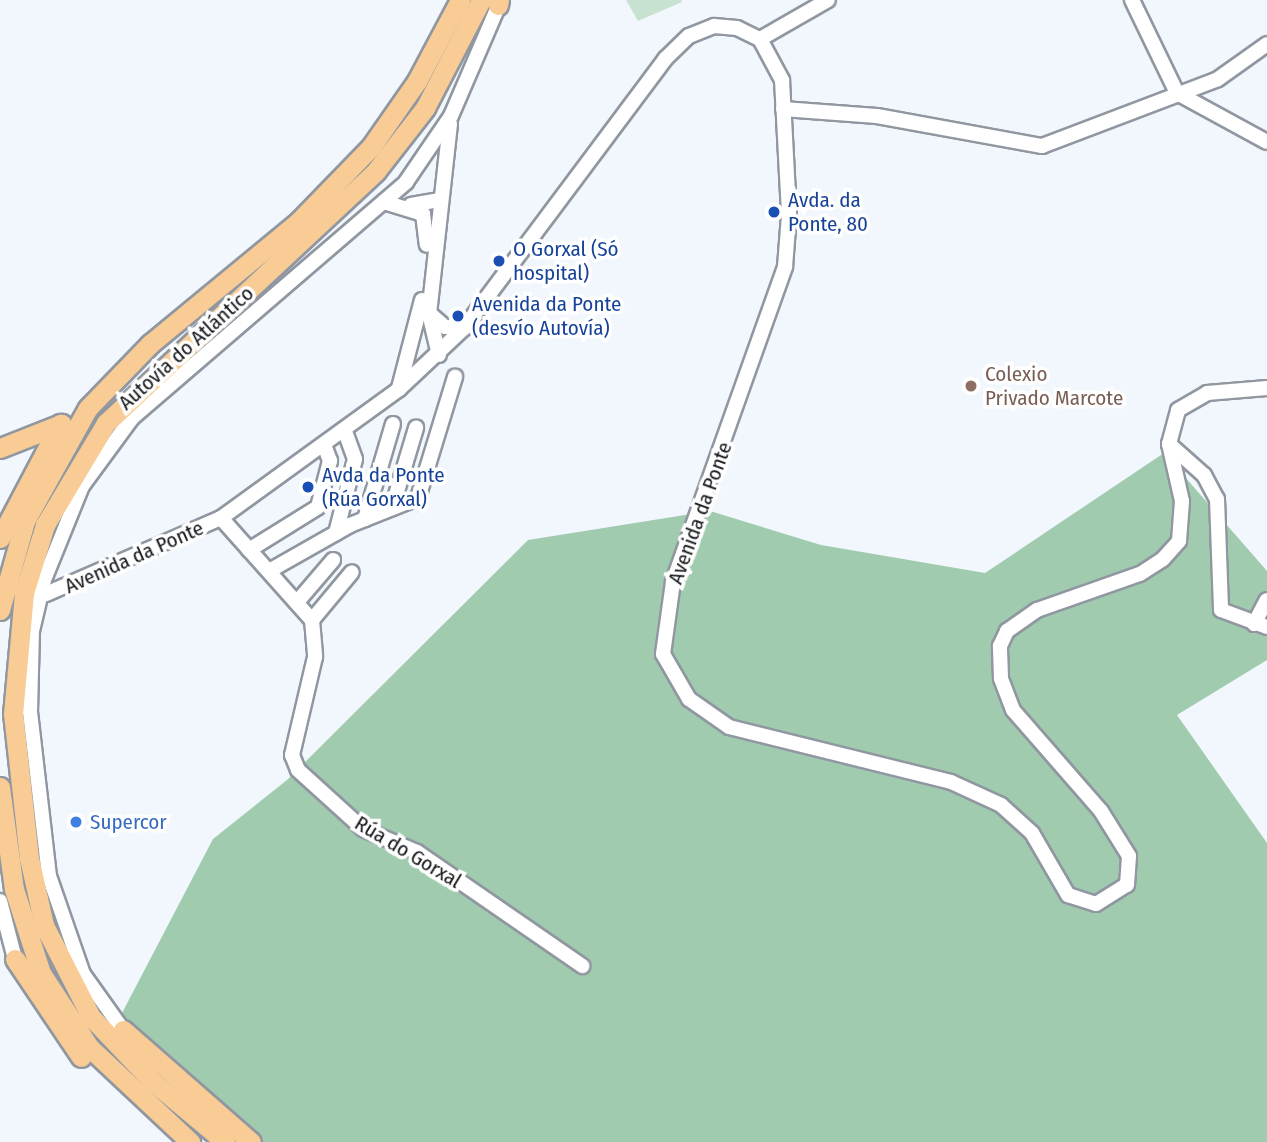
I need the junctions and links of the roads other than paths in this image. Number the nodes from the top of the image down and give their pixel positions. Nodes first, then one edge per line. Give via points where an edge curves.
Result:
1 (460, 0) edge
2 (828, 0) edge
3 (1132, 0) edge
4 (495, 1) edge
5 (760, 39) junction
6 (1267, 44) edge
7 (1177, 93) junction
8 (783, 109) junction
9 (451, 116) junction
10 (1267, 142) edge
11 (439, 200) junction
12 (384, 202) junction
13 (411, 205) junction
14 (429, 313) junction
15 (464, 328) junction
16 (419, 330) junction
17 (439, 355) junction
18 (455, 377) dead end
19 (1267, 388) edge
20 (399, 389) junction
21 (88, 408) junction
22 (60, 424) junction
23 (393, 424) dead end
24 (415, 428) dead end
25 (345, 432) junction
26 (1169, 444) junction
27 (0, 447) edge
28 (325, 447) junction
29 (392, 508) junction
30 (221, 518) junction
31 (365, 519) junction
32 (336, 533) junction
33 (0, 537) edge
34 (249, 550) junction
35 (333, 560) dead end
36 (269, 571) junction
37 (352, 572) dead end
38 (46, 594) dead end
39 (1267, 600) edge
40 (298, 601) junction
41 (0, 610) edge
42 (312, 620) junction
43 (1261, 625) edge
44 (0, 787) edge
45 (0, 901) edge
46 (2, 925) edge
47 (0, 945) edge
48 (15, 959) junction
49 (582, 966) dead end
50 (123, 1030) joint
51 (130, 1091) junction
52 (190, 1142) edge
53 (225, 1142) edge
54 (251, 1142) edge

1 - 21 highway, Autovía do Atlántico via 418,81 363,156 299,221 150,344
2 - 5 street
3 - 7 street
4 - 9 street
4 - 53 highway, Autovía do Atlántico via 425,108 376,172 106,423 51,513 23,593 13,714 29,858 48,935 91,1017 152,1081
5 - 8 street, Avenida da Ponte via 782,80
5 - 15 street, Avenida da Ponte via 737,28 714,26 689,36
6 - 7 street via 1218,79
7 - 8 street via 1026,148 877,116
7 - 10 street
8 - 26 street, Avenida da Ponte via 789,215 785,267 673,582 663,630 663,654 689,699 729,727 951,782 1001,805 1032,833 1068,895 1080,902 1110,901 1127,885 1129,856 1101,811 1013,710 1001,678 1000,646 1020,620 1140,574 1179,541 1182,501
9 - 11 street
9 - 12 street via 406,182
11 - 13 street
11 - 14 street
12 - 13 street
12 - 50 street via 132,418 82,486 44,580 32,631 30,712 48,876 83,974
13 - 16 street via 428,230
14 - 15 street via 445,327
14 - 17 street
15 - 17 street, Avenida da Ponte
16 - 17 street
16 - 20 street
17 - 20 street, Avenida da Ponte
18 - 29 street via 418,498
19 - 26 street via 1191,400 1173,419
20 - 25 street, Avenida da Ponte
21 - 22 highway
21 - 41 highway, Autovía do Atlántico via 25,521
22 - 27 highway
22 - 33 highway
23 - 31 street
24 - 29 street
25 - 28 street, Avenida da Ponte
25 - 32 street via 355,459
26 - 43 street via 1204,475 1217,499 1221,610
28 - 30 street, Avenida da Ponte
28 - 34 street via 330,461 318,507
29 - 31 street
30 - 34 street
30 - 38 street, Avenida da Ponte
31 - 32 street
32 - 36 street
34 - 36 street
35 - 40 street
36 - 40 street
37 - 42 street
39 - 43 street
40 - 42 street
42 - 49 street, Rúa do Gorxal via 315,657 292,755 298,770 363,829 417,852
44 - 51 highway via 14,890 41,973 70,1022
45 - 46 street
46 - 48 street
47 - 48 street
48 - 51 highway via 76,1052 103,1079
50 - 54 highway
51 - 52 highway

